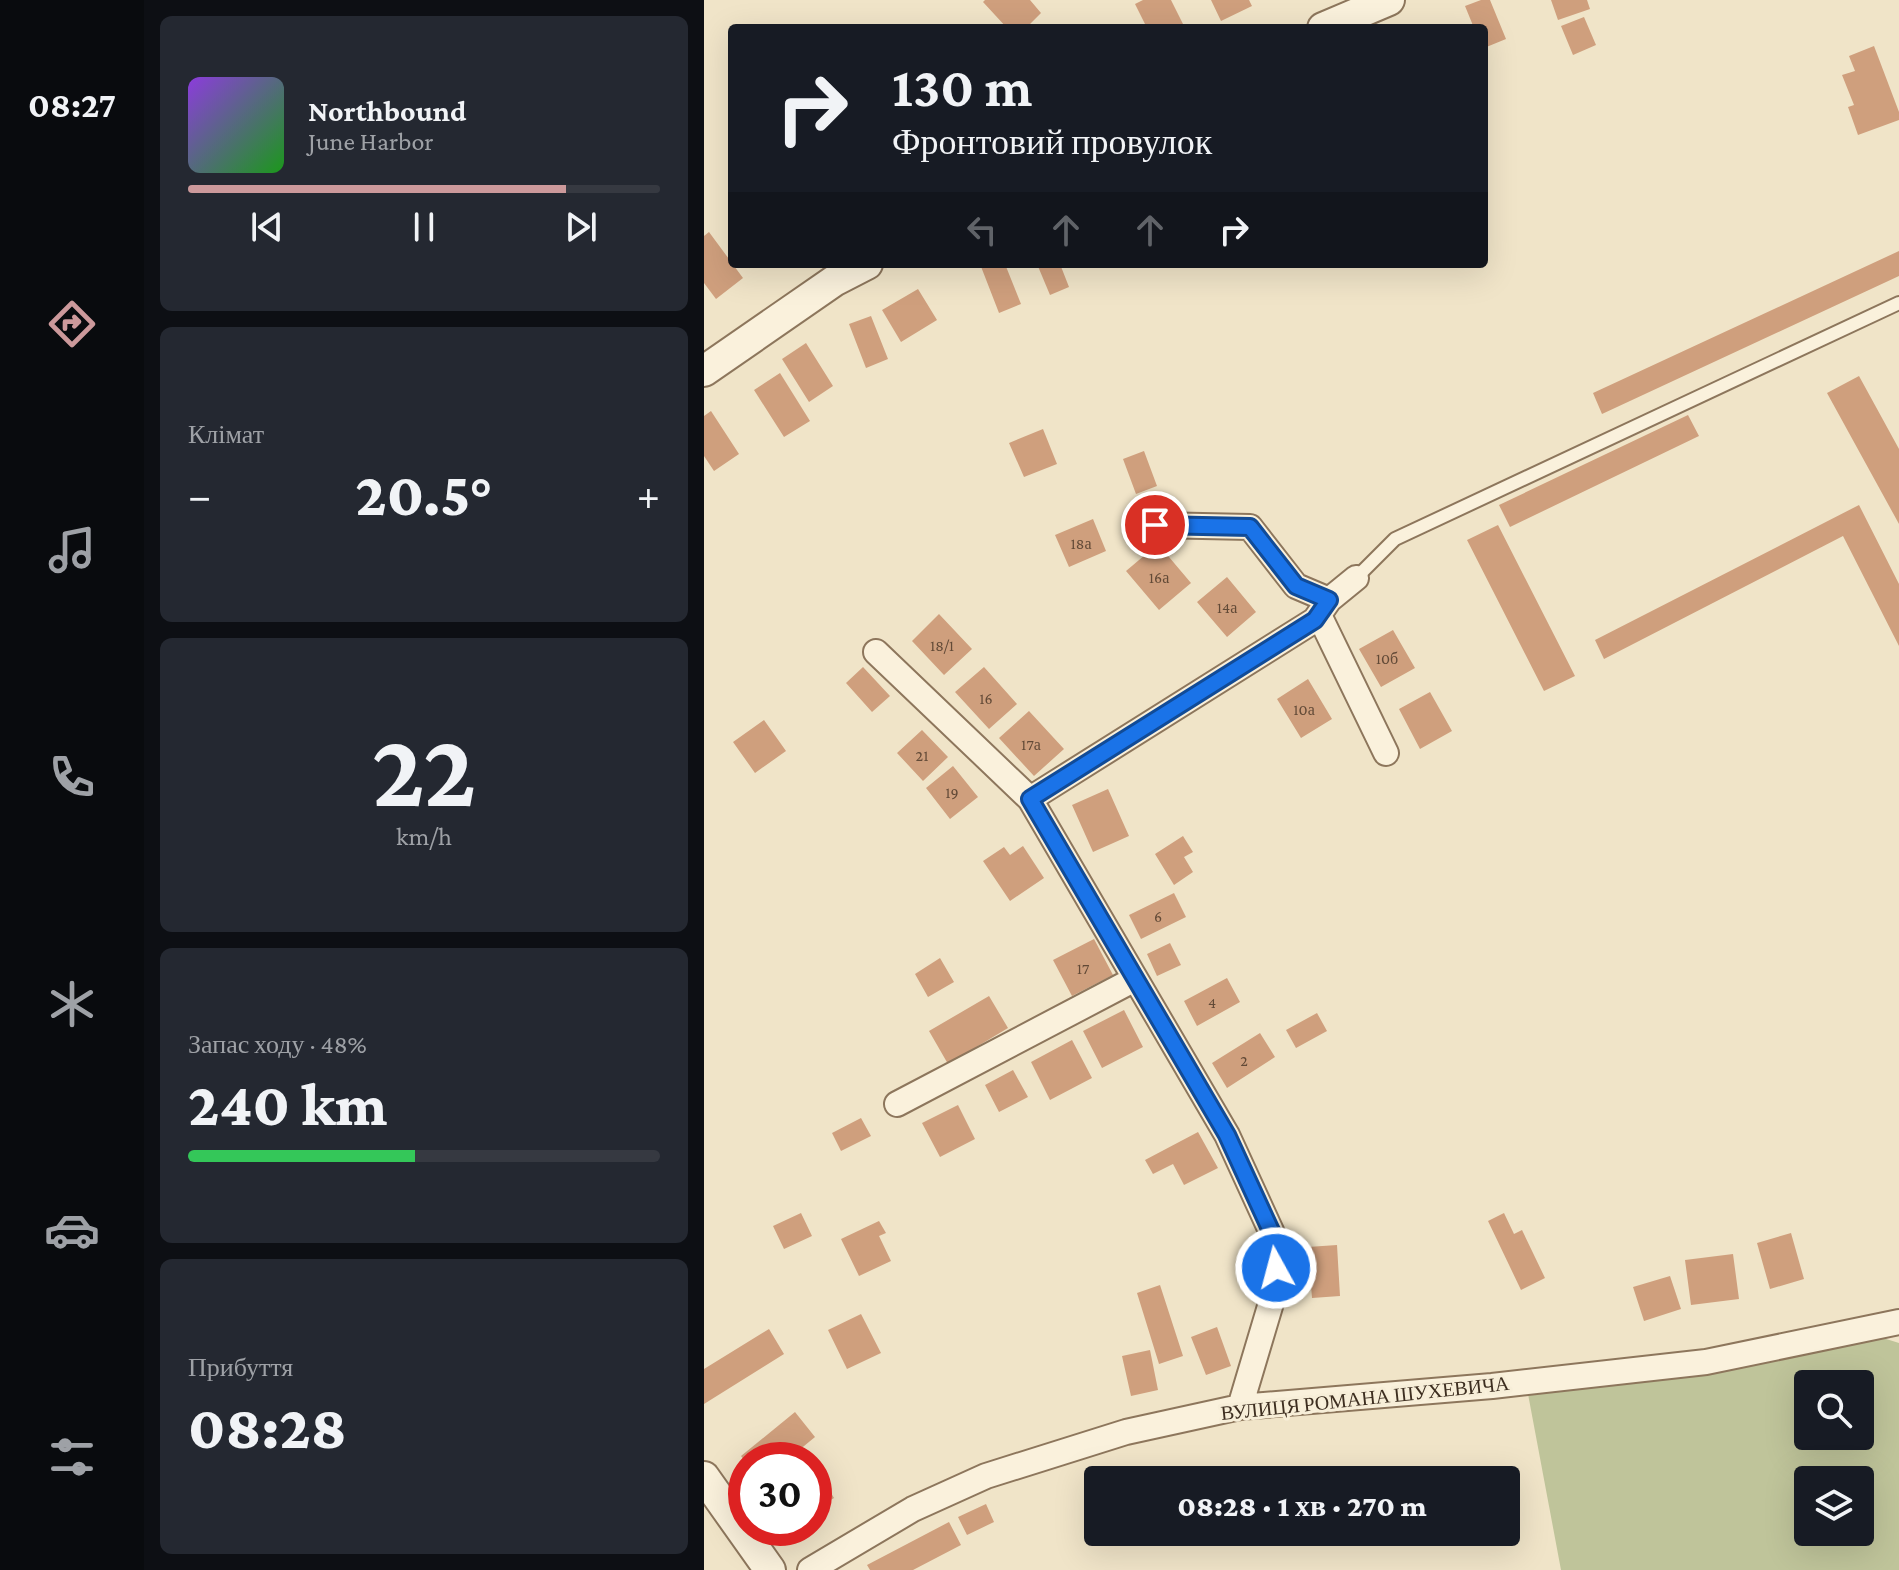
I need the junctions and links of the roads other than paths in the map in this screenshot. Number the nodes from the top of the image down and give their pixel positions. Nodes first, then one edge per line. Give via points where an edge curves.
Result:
1 (1389, 0) edge
2 (1332, 24) edge
3 (859, 268) edge
4 (1899, 303) edge
5 (704, 371) edge
6 (1155, 525) dead end
7 (1356, 578) joint
8 (1324, 608) junction
9 (876, 652) dead end
10 (1386, 753) dead end
11 (1030, 799) junction
12 (1135, 979) junction
13 (897, 1104) dead end
14 (1899, 1322) edge
15 (1240, 1407) junction
16 (704, 1477) edge
17 (770, 1570) edge
18 (810, 1570) edge

1 - 2 street
3 - 5 street
4 - 7 lane via 1395,539
6 - 8 street via 1250,527 1296,586
7 - 8 street
8 - 10 street
8 - 11 street via 1315,620
9 - 11 street
11 - 12 street
12 - 13 street
12 - 15 street via 1227,1135 1277,1244 1274,1293
14 - 15 street, ВУЛИЦЯ РОМАНА ШУХЕВИЧА via 1706,1362
15 - 18 street, ВУЛИЦЯ РОМАНА ШУХЕВИЧА via 1126,1432 986,1476 913,1509
16 - 17 street

